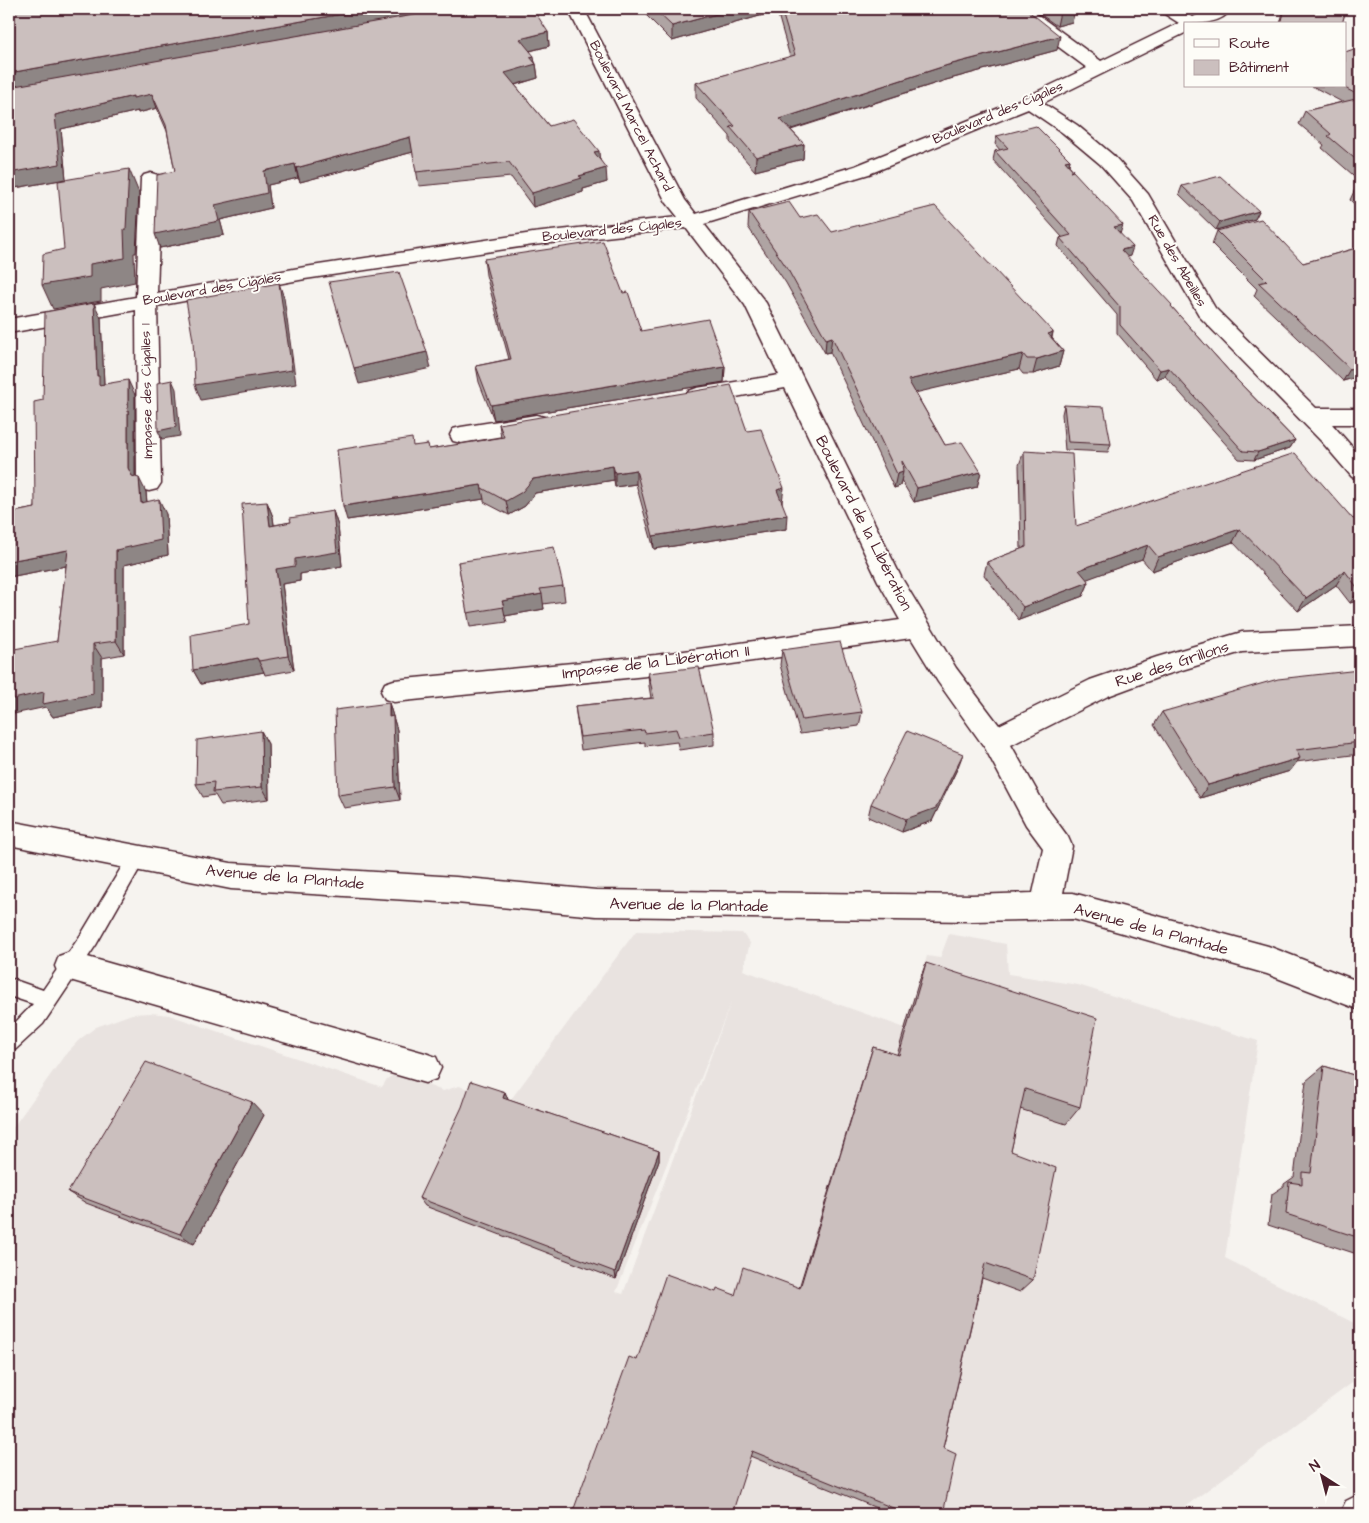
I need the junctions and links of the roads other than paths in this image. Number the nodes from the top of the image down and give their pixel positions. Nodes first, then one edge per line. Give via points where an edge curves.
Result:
1 (576, 9) edge
2 (1019, 9) edge
3 (1169, 9) edge
4 (1223, 9) edge
5 (1189, 22) edge
6 (1196, 22) edge
7 (1184, 27) edge
8 (1100, 68) junction
9 (1030, 102) junction
10 (151, 179) dead end
11 (690, 222) junction
12 (146, 300) junction
13 (9, 326) edge
14 (791, 380) junction
15 (674, 400) edge
16 (1311, 416) junction
17 (1360, 416) edge
18 (558, 419) edge
19 (461, 435) dead end
20 (1360, 471) edge
21 (148, 484) dead end
22 (918, 627) junction
23 (1360, 636) edge
24 (394, 691) dead end
25 (995, 740) junction
26 (9, 833) edge
27 (136, 859) junction
28 (1045, 906) junction
29 (70, 966) junction
30 (9, 987) edge
31 (1360, 996) edge
32 (47, 1000) junction
33 (9, 1042) edge
34 (425, 1068) dead end

1 - 11 street, Boulevard Marcel Achard via 676,202
2 - 8 street
3 - 5 street
4 - 6 street
7 - 8 street, Boulevard des Cigales
8 - 9 street, Boulevard des Cigales
9 - 11 street, Boulevard des Cigales via 862,170
9 - 16 street, Rue des Abeilles via 1107,160 1141,198 1207,312
10 - 12 street, Impasse des Cigalles 1
11 - 12 street, Boulevard des Cigales via 523,241 305,272
11 - 14 street, Boulevard de la Libération via 754,303
12 - 13 street, Boulevard des Cigales
12 - 21 street, Impasse des Cigalles 1
14 - 15 street
14 - 22 street, Boulevard de la Libération via 890,581
16 - 17 street
16 - 20 street, Rue des Abeilles
18 - 19 street
22 - 24 street, Impasse de la Libération II via 656,665
22 - 25 street, Boulevard de la Libération via 947,676
23 - 25 street, Rue des Grillons via 1242,642 1099,688
25 - 28 street, Boulevard de la Libération via 1036,816 1058,846
26 - 27 street, Avenue de la Plantade
27 - 28 street, Avenue de la Plantade via 231,876 456,890 596,903
27 - 29 lane
28 - 31 street, Avenue de la Plantade via 1073,906 1268,960
29 - 32 lane
29 - 34 street
30 - 32 lane
32 - 33 lane via 36,1017

